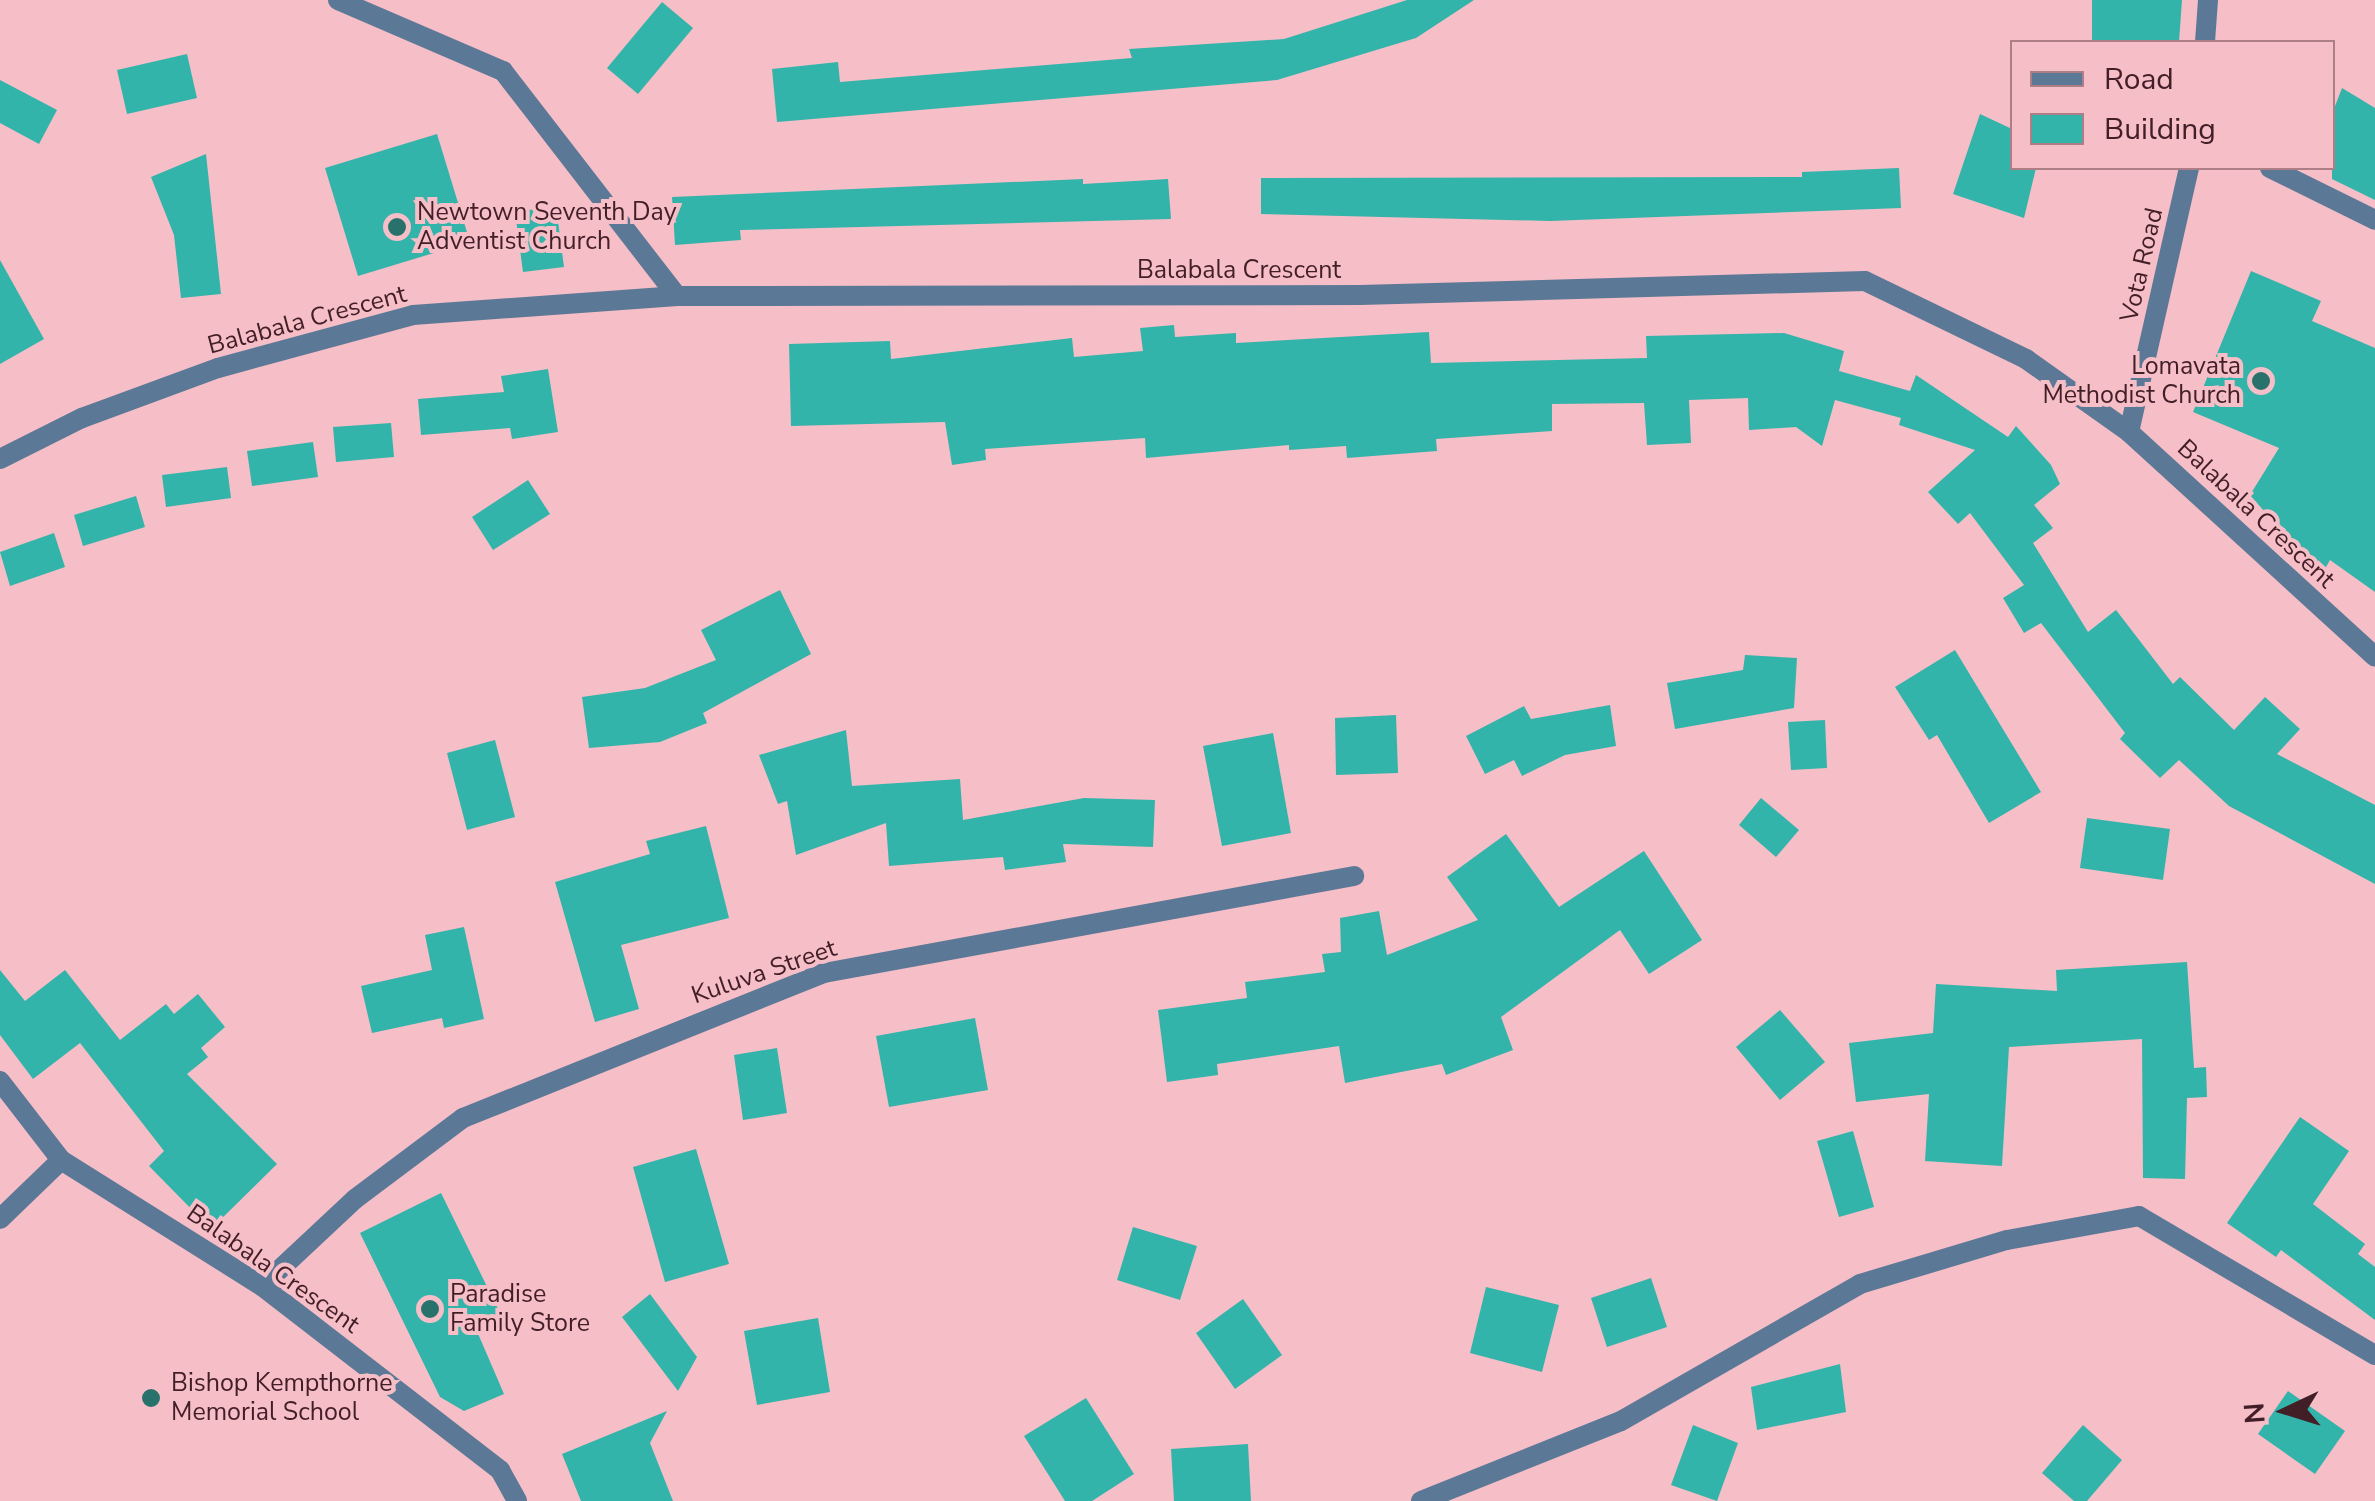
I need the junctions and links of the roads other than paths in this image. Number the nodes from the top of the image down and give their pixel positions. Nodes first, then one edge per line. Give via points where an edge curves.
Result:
1 (338, 0) edge
2 (2208, 0) edge
3 (2205, 40) edge
4 (2190, 170) edge
5 (2274, 170) edge
6 (2375, 220) edge
7 (677, 296) junction
8 (2129, 432) junction
9 (6, 449) edge
10 (2375, 658) edge
11 (1354, 876) dead end
12 (0, 1081) edge
13 (61, 1160) junction
14 (0, 1219) edge
15 (262, 1286) junction
16 (2375, 1355) edge
17 (517, 1501) edge
18 (1421, 1501) edge

1 - 7 street via 503,71
2 - 3 street
4 - 8 street, Vota Road
5 - 6 street
7 - 8 street, Balabala Crescent via 1360,295 1865,282 2026,358
7 - 9 street, Balabala Crescent via 413,314 218,368
8 - 10 street, Balabala Crescent
11 - 15 street, Kuluva Street via 824,973 463,1118 355,1199
12 - 13 street, Balabala Crescent
13 - 14 street
13 - 15 street, Balabala Crescent
15 - 17 street, Balabala Crescent via 500,1470
16 - 18 street via 2139,1216 2007,1240 1860,1284 1621,1420

